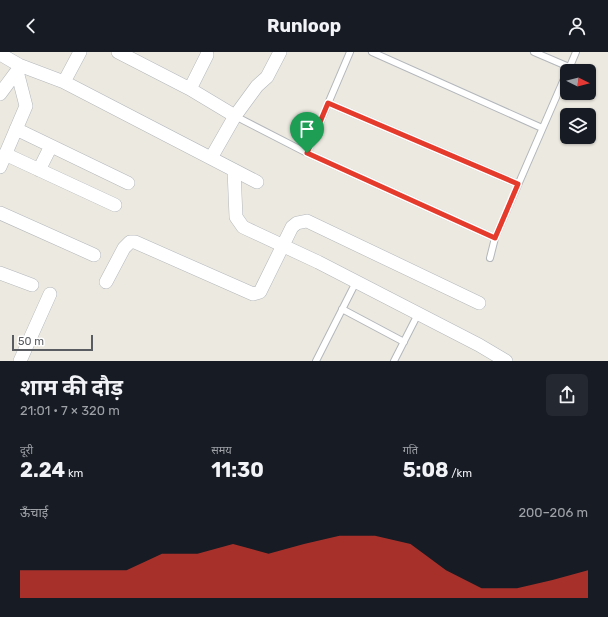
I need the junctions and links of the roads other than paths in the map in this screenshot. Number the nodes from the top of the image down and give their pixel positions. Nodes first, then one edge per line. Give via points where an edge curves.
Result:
1 (80, 52) edge
2 (118, 52) edge
3 (280, 52) edge
4 (350, 52) edge
5 (372, 52) edge
6 (534, 52) edge
7 (576, 52) edge
8 (0, 54) edge
9 (207, 55) dead end
10 (571, 64) edge
11 (560, 66) edge
12 (18, 68) junction
13 (64, 82) junction
14 (560, 88) edge
15 (190, 89) junction
16 (0, 94) edge
17 (328, 103) junction
18 (235, 116) junction
19 (542, 128) junction
20 (16, 129) junction
21 (51, 146) junction
22 (307, 153) junction
23 (5, 154) junction
24 (211, 158) junction
25 (0, 167) edge
26 (39, 170) junction
27 (234, 170) junction
28 (128, 182) dead end
29 (257, 182) dead end
30 (518, 184) junction
31 (115, 205) dead end
32 (0, 213) edge
33 (495, 238) junction
34 (283, 246) junction
35 (94, 255) dead end
36 (490, 258) dead end
37 (0, 273) edge
38 (106, 282) dead end
39 (356, 282) junction
40 (32, 285) dead end
41 (50, 294) dead end
42 (479, 303) dead end
43 (342, 309) junction
44 (418, 314) junction
45 (404, 342) junction
46 (20, 361) edge
47 (316, 361) edge
48 (394, 361) edge
49 (506, 361) edge

1 - 13 street
2 - 15 street
3 - 18 street via 267,78 257,86
4 - 17 lane
5 - 19 lane
6 - 11 lane
7 - 10 lane
8 - 12 street
9 - 15 street
12 - 13 street
12 - 16 street
12 - 20 street via 26,106
13 - 24 street
14 - 19 lane
15 - 18 street
17 - 22 lane
17 - 30 lane
18 - 22 lane
18 - 24 street
19 - 30 lane
20 - 21 street
20 - 23 street
21 - 26 street
21 - 28 street
22 - 33 lane
23 - 25 street
23 - 26 street
24 - 27 street
26 - 31 street
27 - 29 street
27 - 34 street via 236,217 239,222 243,228
30 - 33 lane
32 - 35 street
33 - 36 lane
34 - 38 street via 258,294 135,242 130,242 124,248
34 - 39 street
34 - 42 street via 292,227 298,222 307,221
37 - 40 street
39 - 43 lane
39 - 44 street
41 - 46 street
43 - 45 lane
43 - 47 lane
44 - 45 lane
44 - 49 street
45 - 48 lane

